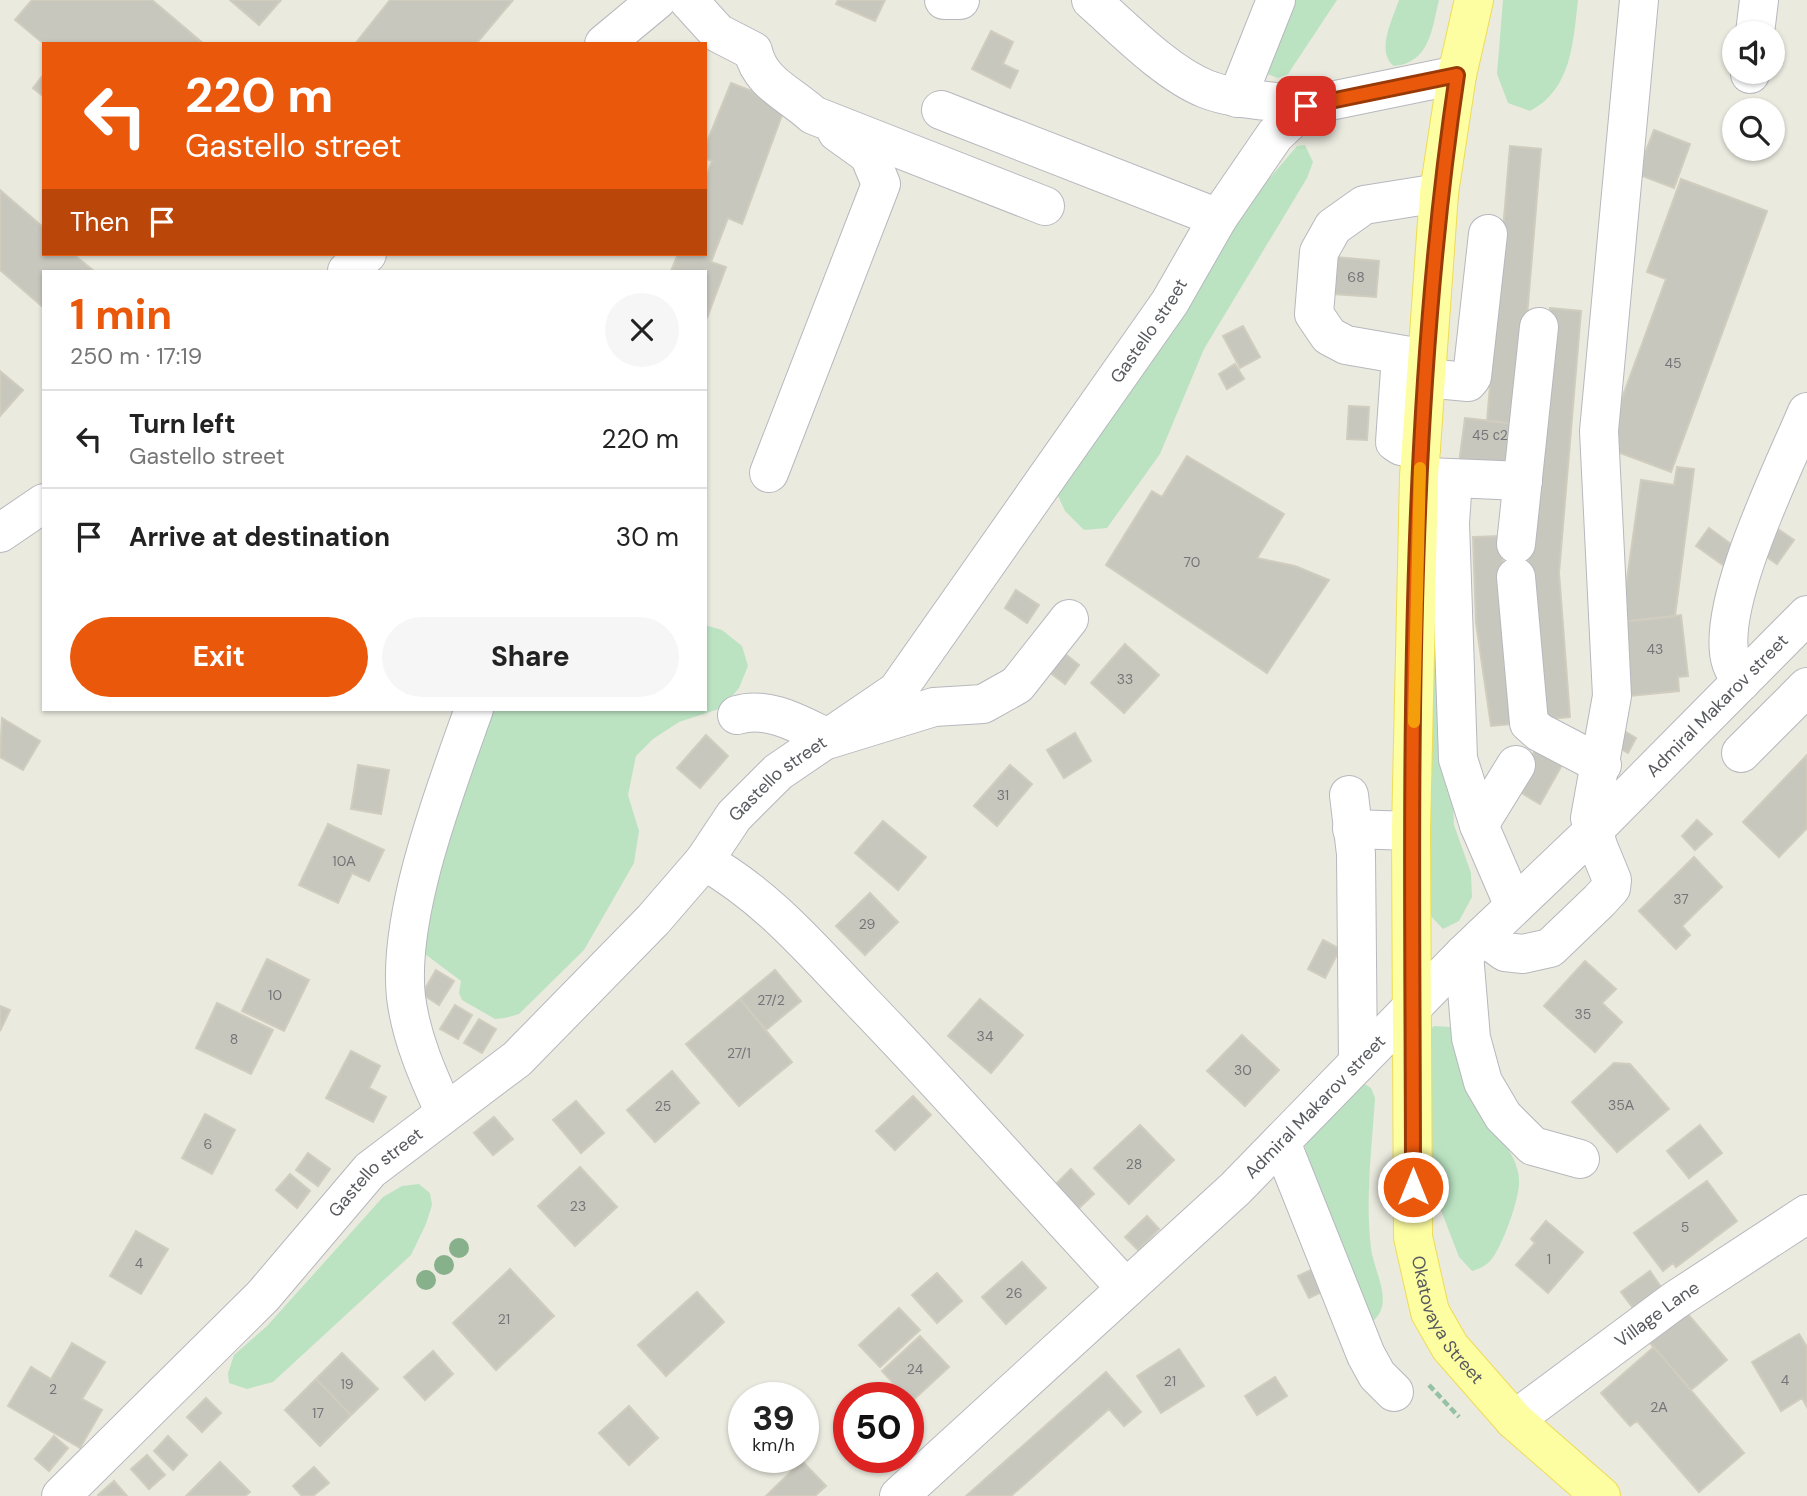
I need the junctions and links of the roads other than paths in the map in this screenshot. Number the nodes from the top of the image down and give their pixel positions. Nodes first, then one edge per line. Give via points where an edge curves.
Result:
1 (657, 0) edge
2 (688, 0) edge
3 (944, 0) edge
4 (960, 0) edge
5 (1091, 0) edge
6 (1276, 0) edge
7 (1474, 0) edge
8 (1639, 0) edge
9 (1759, 0) edge
10 (1756, 21) edge
11 (606, 42) edge
12 (1457, 75) junction
13 (1237, 98) junction
14 (1306, 106) junction
15 (941, 110) dead end
16 (813, 115) junction
17 (1439, 193) junction
18 (1045, 206) dead end
19 (1218, 218) junction
20 (1488, 234) dead end
21 (365, 256) edge
22 (348, 270) edge
23 (1539, 327) dead end
24 (1417, 365) junction
25 (1807, 412) edge
26 (1431, 468) junction
27 (769, 474) dead end
28 (1523, 481) junction
29 (42, 504) edge
30 (0, 533) edge
31 (1807, 615) edge
32 (1069, 619) dead end
33 (1741, 682) junction
34 (1807, 687) edge
35 (473, 711) edge
36 (737, 715) dead end
37 (831, 739) junction
38 (1741, 753) dead end
39 (1516, 765) dead end
40 (1602, 765) junction
41 (1479, 825) junction
42 (1412, 831) junction
43 (1593, 831) junction
44 (704, 862) junction
45 (1514, 906) junction
46 (1473, 945) junction
47 (1412, 1010) junction
48 (1358, 1063) junction
49 (444, 1113) junction
50 (1281, 1142) junction
51 (1580, 1158) dead end
52 (1807, 1214) edge
53 (1126, 1288) junction
54 (1394, 1392) dead end
55 (1514, 1420) junction
56 (61, 1496) edge
57 (899, 1496) edge
58 (1601, 1496) edge

1 - 11 street
2 - 16 street via 718,33 753,51 763,77
3 - 4 street
5 - 13 street via 1168,65 1204,88
6 - 13 street
7 - 12 main road, Okatovaya Street
8 - 40 street via 1599,430 1612,696
9 - 10 street
12 - 14 street
12 - 17 main road, Okatovaya Street
13 - 14 street
14 - 19 street, Gastello street via 1275,135
15 - 19 street
16 - 18 street
16 - 27 street via 869,155 881,184
17 - 24 main road, Okatovaya Street
17 - 24 street via 1364,205 1333,227 1319,252 1314,314 1329,336
19 - 37 street, Gastello street via 1170,302 897,691
20 - 24 street via 1472,377 1459,383
21 - 22 street
23 - 28 street
24 - 26 main road, Okatovaya Street
25 - 33 street via 1739,576 1729,640 1731,661
26 - 28 street
26 - 41 street via 1450,523 1458,758
26 - 42 main road, Okatovaya Street
28 - 40 street via 1516,560 1529,723
29 - 30 street
31 - 33 street, Admiral Makarov street
32 - 37 street via 1017,685 983,704 934,707
33 - 43 street, Admiral Makarov street
34 - 38 street
35 - 49 street via 429,844 406,968 414,1036
36 - 37 street via 748,711 782,717
37 - 44 street, Gastello street via 778,772 734,816
39 - 41 street
40 - 43 street via 1590,818
41 - 45 street
42 - 47 main road, Okatovaya Street
42 - 48 street via 1351,812 1356,854
43 - 45 street, Admiral Makarov street
43 - 46 street via 1611,888 1550,948 1534,953 1505,952
44 - 49 street, Gastello street via 517,1059
44 - 53 street via 734,878 779,915
45 - 46 street, Admiral Makarov street
46 - 47 street, Admiral Makarov street
46 - 51 street via 1471,1038 1483,1083 1503,1116 1533,1146
47 - 48 street, Admiral Makarov street
47 - 55 main road, Okatovaya Street via 1413,1237 1430,1312 1450,1347
48 - 50 street, Admiral Makarov street
49 - 56 street, Gastello street via 370,1170 263,1296
50 - 53 street, Admiral Makarov street
50 - 54 street via 1366,1354 1377,1375
52 - 55 street, Village Lane via 1674,1301
53 - 57 street, Admiral Makarov street
55 - 58 main road, Okatovaya Street

